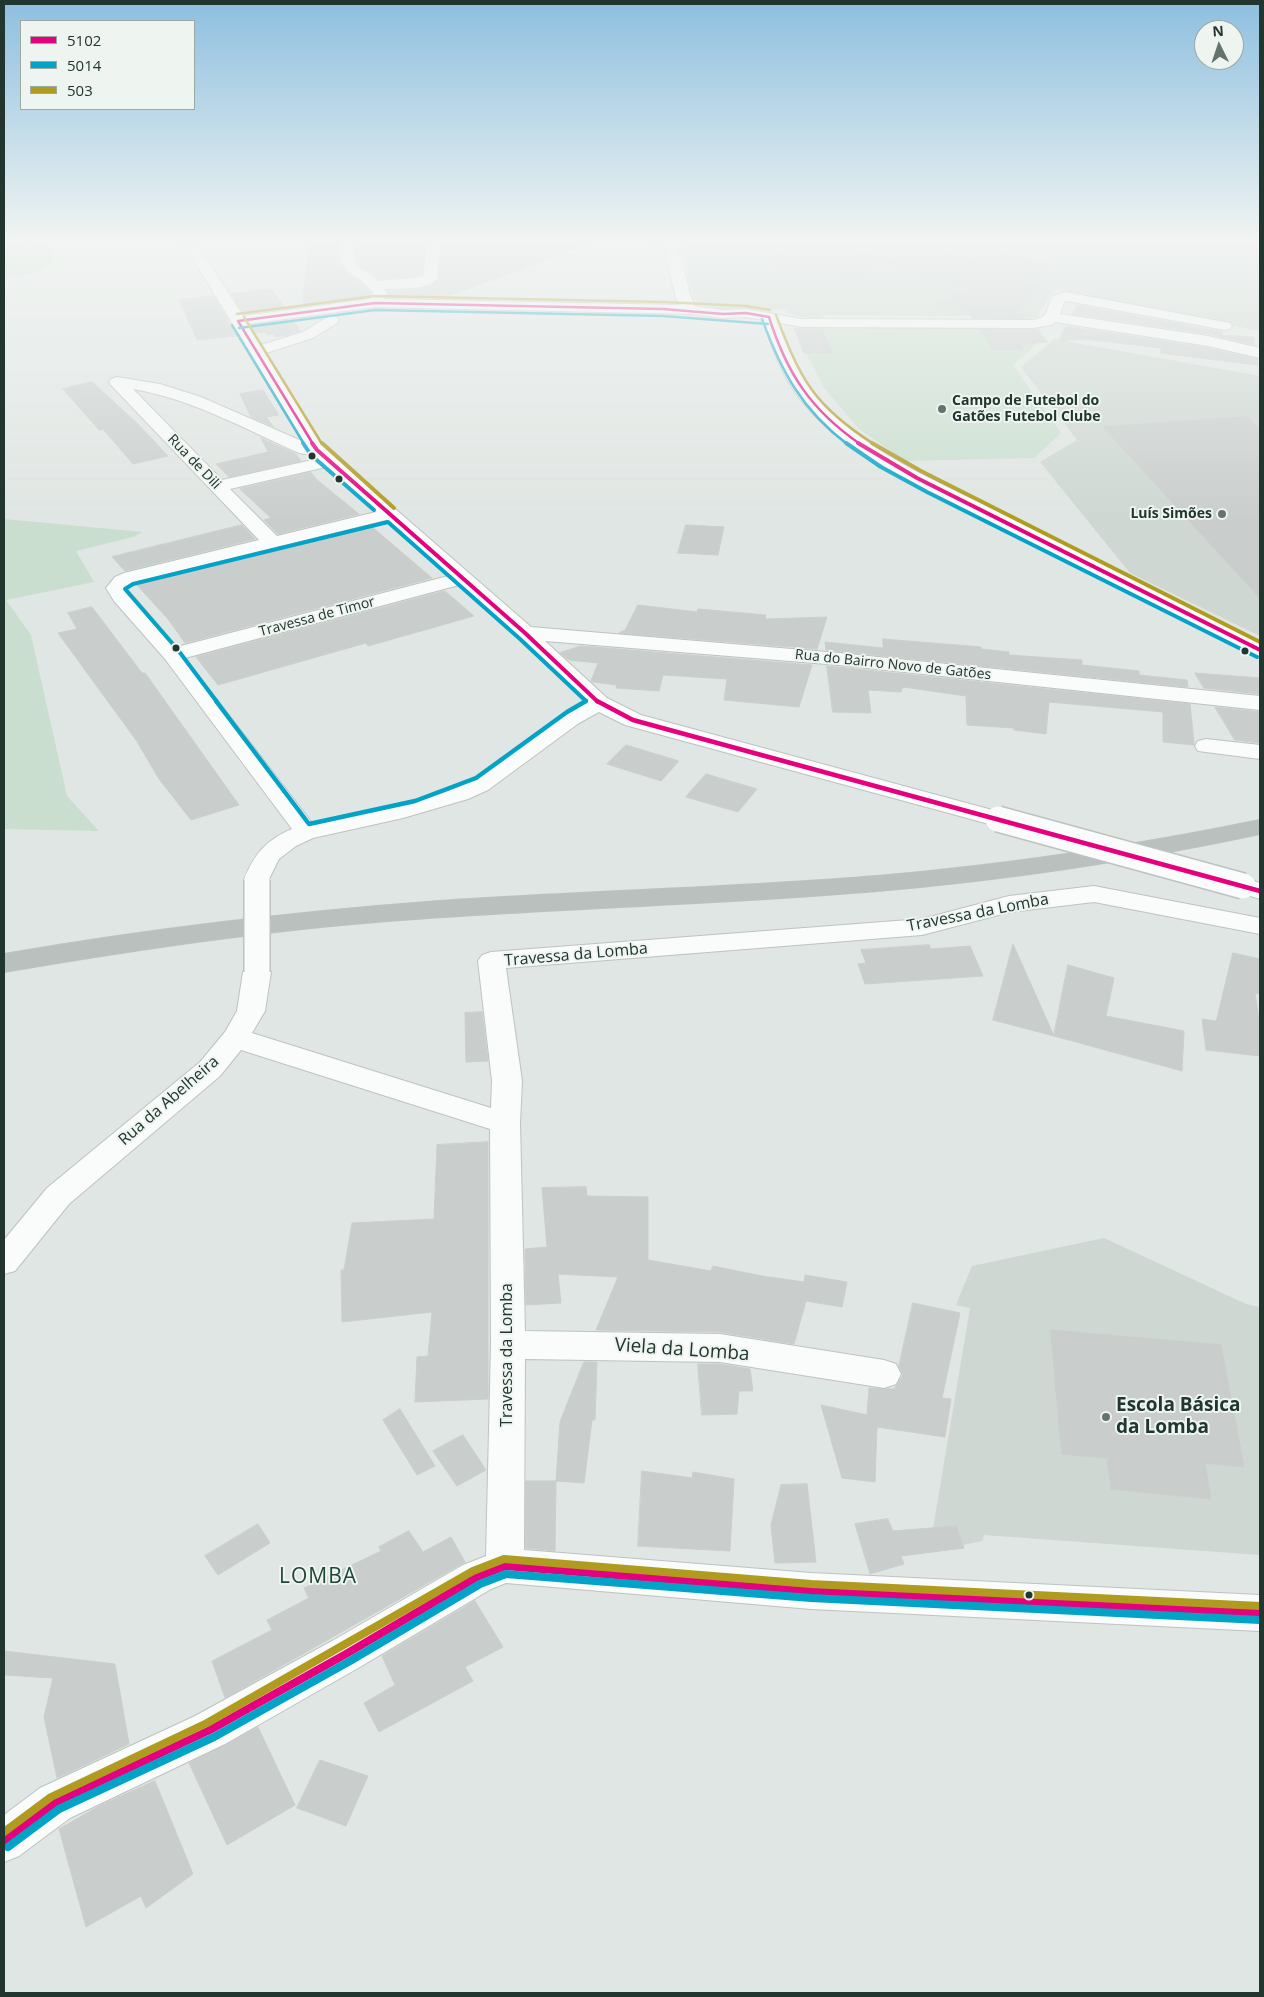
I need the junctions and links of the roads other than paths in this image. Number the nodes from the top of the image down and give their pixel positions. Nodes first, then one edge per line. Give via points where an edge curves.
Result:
1 (247, 335) edge
2 (307, 335) edge
3 (777, 335) edge
4 (1170, 335) edge
5 (257, 351) junction
6 (1260, 353) edge
7 (323, 456) junction
8 (218, 486) junction
9 (389, 514) junction
10 (272, 542) junction
11 (463, 578) junction
12 (525, 633) junction
13 (1260, 650) edge
14 (172, 656) junction
15 (598, 703) junction
16 (1260, 704) edge
17 (1206, 746) dead end
18 (1260, 752) edge
19 (1260, 827) edge
20 (306, 832) junction
21 (1251, 889) edge
22 (1260, 926) edge
23 (4, 963) edge
24 (236, 1038) junction
25 (505, 1123) junction
26 (4, 1262) edge
27 (508, 1345) junction
28 (884, 1374) dead end
29 (504, 1566) junction
30 (1260, 1613) edge
31 (4, 1841) edge

1 - 5 street
2 - 5 street
3 - 13 street via 798,386 818,410 872,454
4 - 6 street
5 - 7 street
7 - 8 street
7 - 8 street, Rua de Dili via 195,400 160,389 117,382
7 - 9 street
8 - 10 street, Rua de Dili
9 - 10 street
9 - 11 street
10 - 14 street via 122,581 116,588 121,597
11 - 12 street
11 - 14 street, Travessa de Timor
12 - 15 street
12 - 16 street, Rua do Bairro Novo de Gatões via 839,659
14 - 20 street
15 - 20 street, Rua da Abelheira via 571,718 480,785 467,791 442,800
15 - 21 street, bridge via 633,720
17 - 18 street
19 - 23 highway via 1142,851 975,875 811,889 335,917 139,940
20 - 24 street, Rua da Abelheira, bridge via 274,848 263,859 257,880 257,972 250,1011
22 - 25 street, Travessa da Lomba via 1094,894 1009,904 922,927 491,961 507,1081
24 - 25 street
24 - 26 street, Rua da Abelheira via 210,1069 58,1196
25 - 27 street, Travessa da Lomba
27 - 28 street, Viela da Lomba via 720,1348
27 - 29 street, Travessa da Lomba
29 - 30 street via 821,1591
29 - 31 street via 477,1577 210,1730 55,1803

